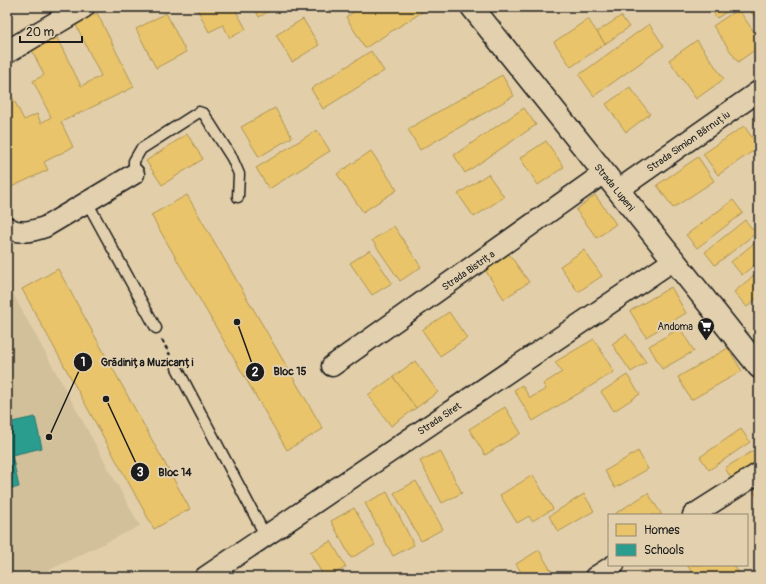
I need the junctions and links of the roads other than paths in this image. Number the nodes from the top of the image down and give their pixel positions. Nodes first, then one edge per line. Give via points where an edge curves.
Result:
1 (82, 7) edge
2 (472, 7) edge
3 (7, 52) edge
4 (759, 91) edge
5 (604, 173) junction
6 (134, 174) joint
7 (618, 190) junction
8 (238, 197) dead end
9 (87, 202) junction
10 (7, 227) edge
11 (674, 260) junction
12 (156, 328) road end
13 (332, 366) dead end
14 (759, 367) edge
15 (177, 368) road end
16 (759, 474) edge
17 (695, 514) edge
18 (266, 535) junction
19 (612, 566) edge
20 (205, 577) edge
21 (594, 577) edge

1 - 3 street
2 - 5 street, Strada Lupeni
4 - 7 street, Strada Simion Bărnuțiu
5 - 7 street, Strada Lupeni
5 - 13 street, Strada Bistrița
6 - 8 lane via 134,161 141,149 199,112 204,114 232,158 239,174
6 - 9 street
7 - 11 street, Strada Lupeni
9 - 10 street via 45,227 33,231 22,232
9 - 12 lane
11 - 14 street, Strada Lupeni
11 - 18 street, Strada Siret
15 - 18 lane
16 - 17 street
18 - 20 street, Strada Siret
19 - 21 street

